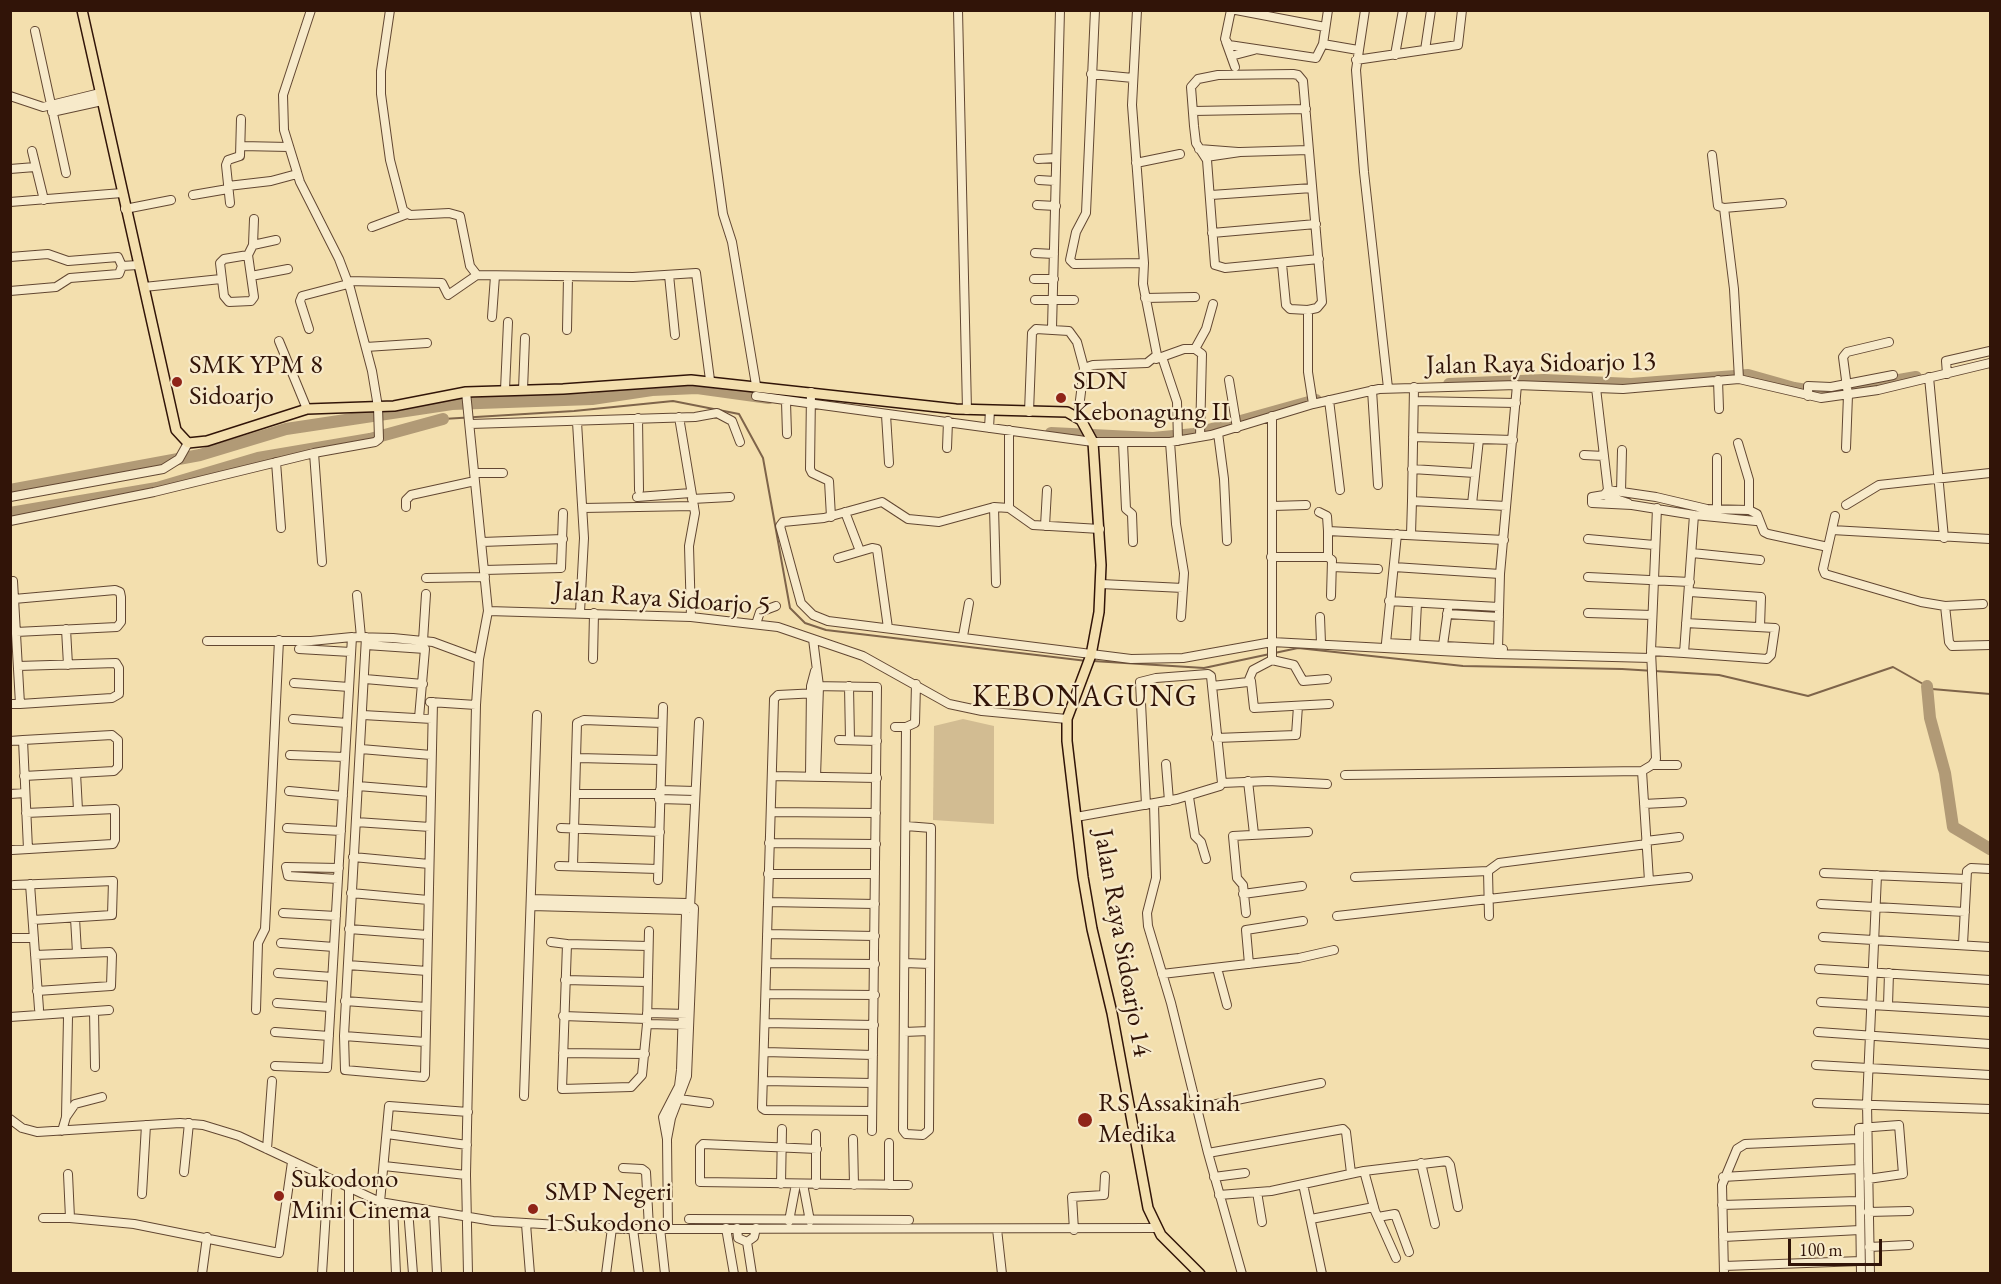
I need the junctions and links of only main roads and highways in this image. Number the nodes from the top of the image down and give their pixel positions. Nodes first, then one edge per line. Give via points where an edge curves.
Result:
1 (82, 10) edge
2 (1200, 1274) edge

1 - 2 main road, Jalan Raya Sidoarjo 14 via 176,430 188,443 207,441 307,409 378,410 505,390 710,380 873,407 1067,412 1078,416 1091,438 1101,584 1090,656 1067,719 1067,741 1092,929 1112,1013 1144,1197 1156,1228

